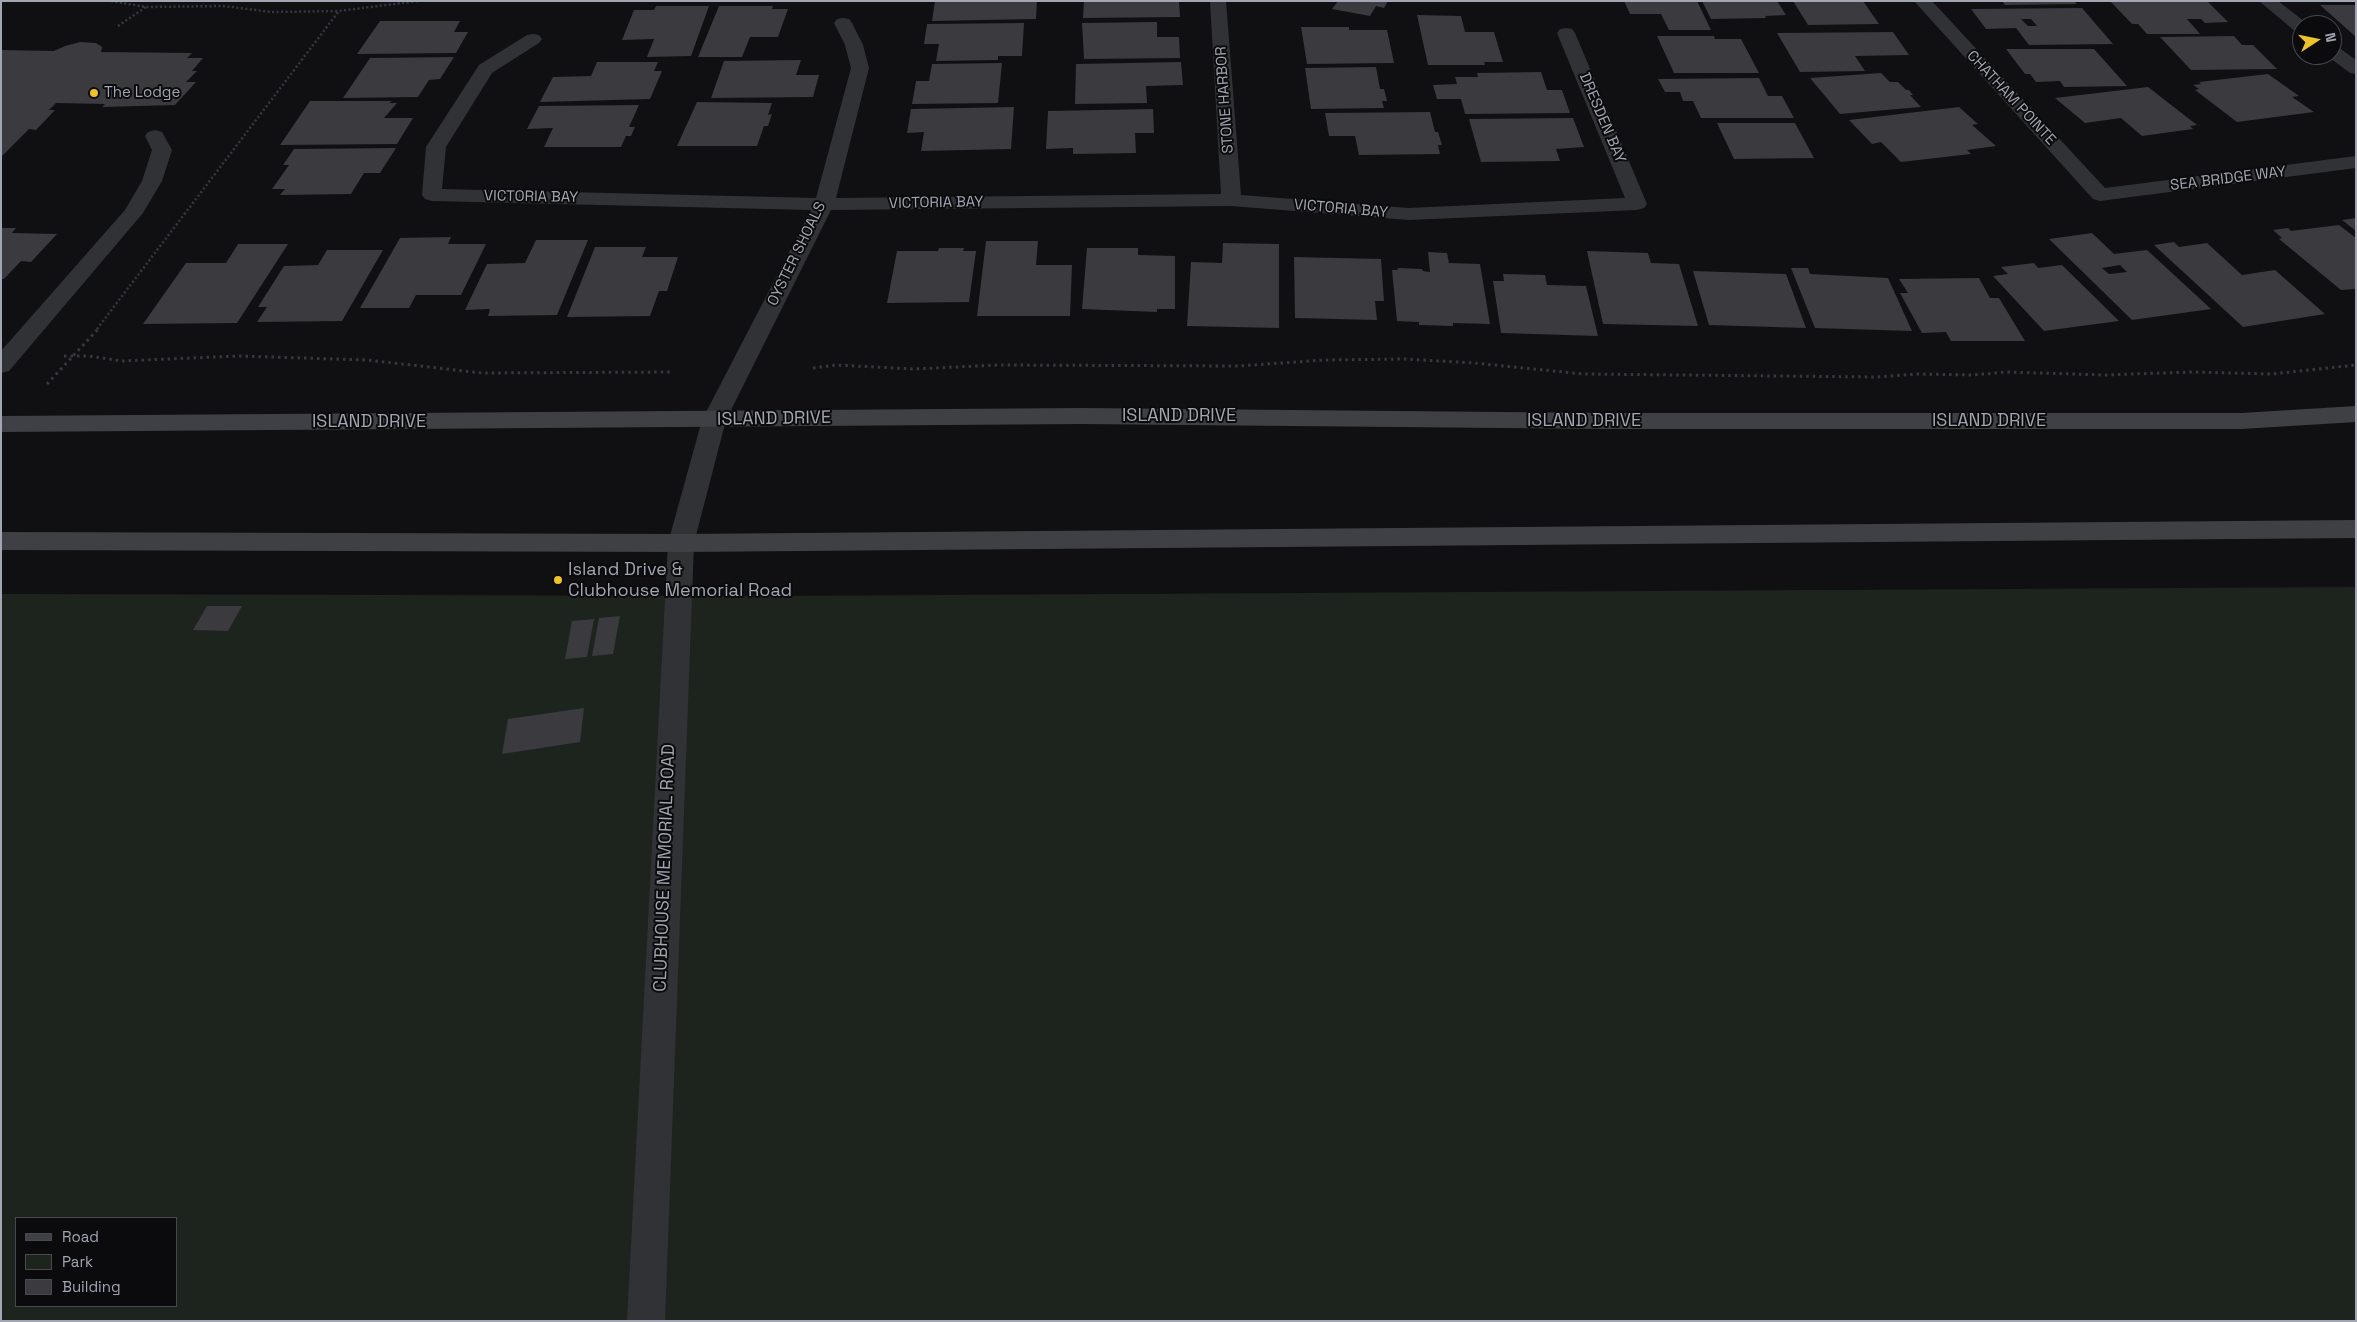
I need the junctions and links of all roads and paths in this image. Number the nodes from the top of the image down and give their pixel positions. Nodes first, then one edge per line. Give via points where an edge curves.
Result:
1 (111, 1) edge
2 (229, 1) edge
3 (418, 1) edge
4 (1218, 1) edge
5 (1922, 1) edge
6 (2267, 1) edge
7 (223, 6) junction
8 (146, 7) junction
9 (340, 11) junction
10 (2292, 20) edge
11 (843, 23) dead end
12 (118, 26) dead end
13 (1566, 32) dead end
14 (533, 39) dead end
15 (2342, 58) edge
16 (2356, 69) edge
17 (155, 136) dead end
18 (2356, 162) edge
19 (2100, 195) joint
20 (1231, 200) junction
21 (824, 204) junction
22 (1637, 204) joint
23 (73, 356) junction
24 (6, 360) edge
25 (2356, 365) edge
26 (813, 368) dead end
27 (672, 372) dead end
28 (2356, 414) edge
29 (714, 420) junction
30 (6, 424) edge
31 (2356, 529) edge
32 (1, 541) edge
33 (681, 543) junction
34 (646, 1321) edge

1 - 8 path
2 - 7 path
3 - 9 path
4 - 20 street, STONE HARBOR
5 - 19 street, CHATHAM POINTE
6 - 10 street
7 - 8 path
7 - 9 path via 272,12
8 - 12 path
9 - 23 path via 103,323
11 - 21 street, OYSTER SHOALS via 854,45 860,68
13 - 22 street, DRESDEN BAY
14 - 21 street, VICTORIA BAY via 485,69 436,147 432,195
15 - 16 street
17 - 24 street via 162,150 152,181 133,213
18 - 19 street, SEA BRIDGE WAY
20 - 21 street, VICTORIA BAY
20 - 22 street, VICTORIA BAY via 1409,214
21 - 29 street, OYSTER SHOALS
23 - 24 path
23 - 27 path via 122,361 238,356 367,360 482,373
23 - 30 path
25 - 26 path via 2272,374 2006,372 1877,377 1583,374 1474,362 1405,359 1239,366 998,365 914,369 836,365
28 - 29 main road, ISLAND DRIVE via 2241,422 1081,416
29 - 30 main road, ISLAND DRIVE
29 - 33 street, CLUBHOUSE MEMORIAL ROAD
31 - 33 main road
32 - 33 main road
33 - 34 street, CLUBHOUSE MEMORIAL ROAD

